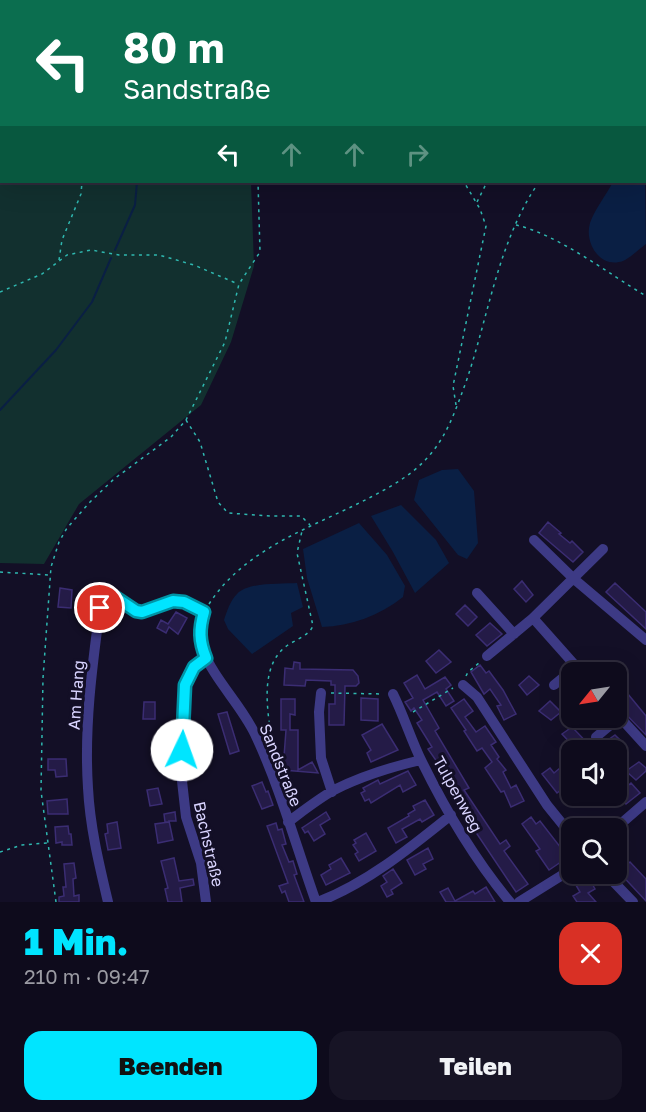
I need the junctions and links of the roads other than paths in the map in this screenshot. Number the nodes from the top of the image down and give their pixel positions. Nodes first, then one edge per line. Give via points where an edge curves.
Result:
1 (534, 540) dead end
2 (603, 549) dead end
3 (574, 579) junction
4 (477, 593) dead end
5 (204, 612) joint
6 (533, 618) junction
7 (514, 634) junction
8 (646, 639) edge
9 (488, 656) road end
10 (206, 658) junction
11 (573, 662) edge
12 (561, 681) edge
13 (463, 685) road end
14 (555, 685) dead end
15 (321, 693) road end
16 (393, 694) road end
17 (627, 725) edge
18 (605, 728) edge
19 (596, 737) dead end
20 (646, 746) edge
21 (421, 760) junction
22 (332, 792) junction
23 (646, 802) edge
24 (451, 815) junction
25 (627, 818) edge
26 (288, 822) junction
27 (561, 822) edge
28 (561, 876) edge
29 (616, 884) edge
30 (108, 902) edge
31 (206, 902) edge
32 (317, 902) edge
33 (510, 902) edge
34 (519, 902) edge
35 (633, 902) edge

1 - 3 street
2 - 3 street
3 - 6 street
3 - 8 street
4 - 7 street
5 - 10 street, Sandstraße via 200,635
5 - 30 street, Am Hang via 173,601 136,611 115,597 104,600 100,608 87,766 92,831
6 - 7 street
6 - 11 street
7 - 9 street
10 - 26 street, Sandstraße via 253,730
10 - 31 street, Bachstraße via 194,667 185,685 180,772
12 - 14 street
13 - 27 street via 477,697
15 - 22 street via 321,758
16 - 21 street, Tulpenweg
17 - 20 street
18 - 19 street
21 - 22 street via 374,773
21 - 24 street, Tulpenweg
22 - 26 street
23 - 25 street
24 - 32 street via 372,874
24 - 33 street, Tulpenweg via 490,878
26 - 32 street, Sandstraße
28 - 34 street
29 - 35 street

